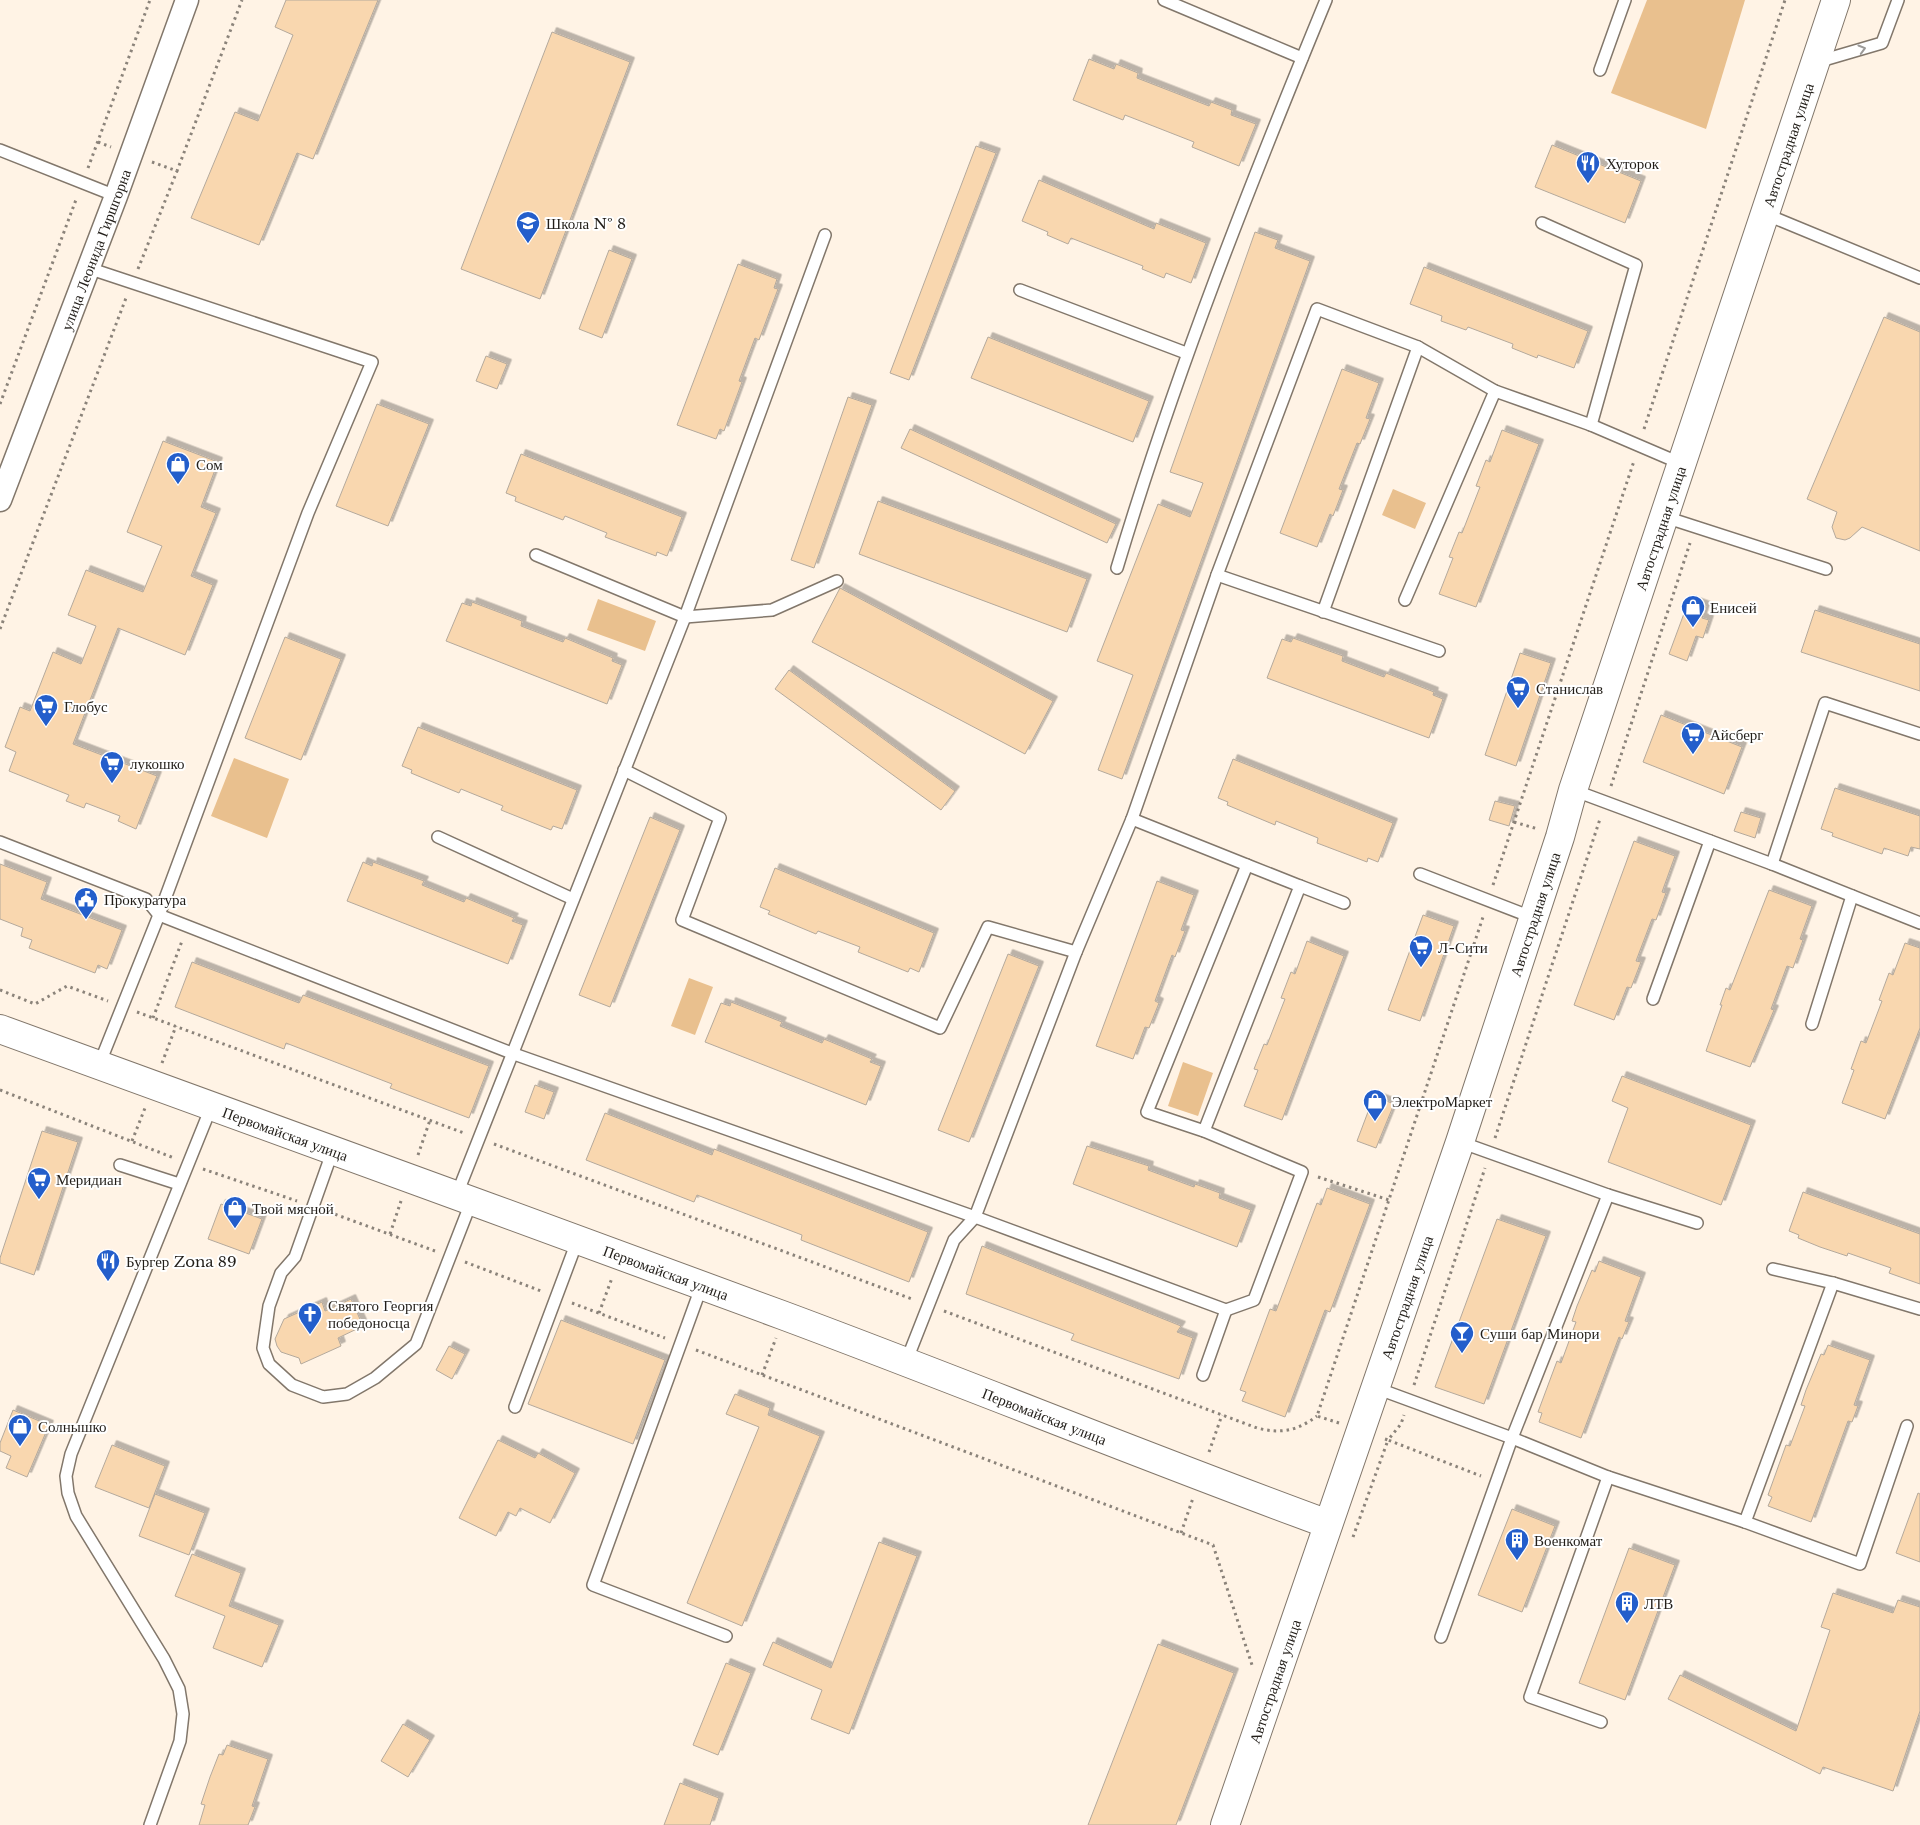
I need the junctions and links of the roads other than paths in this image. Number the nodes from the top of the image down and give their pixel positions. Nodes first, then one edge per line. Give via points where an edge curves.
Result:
1 (188, 0) edge
2 (1164, 0) edge
3 (1326, 0) edge
4 (1625, 0) edge
5 (1836, 0) edge
6 (1898, 0) edge
7 (1302, 58) junction
8 (1815, 63) junction
9 (1600, 70) dead end
10 (0, 150) edge
11 (116, 196) junction
12 (1765, 214) junction
13 (1542, 224) dead end
14 (825, 235) dead end
15 (88, 268) junction
16 (1920, 278) edge
17 (1020, 290) dead end
18 (1418, 347) junction
19 (1186, 352) junction
20 (1494, 391) junction
21 (1592, 424) junction
22 (1682, 464) junction
23 (0, 500) edge
24 (1665, 517) junction
25 (536, 555) dead end
26 (1117, 568) dead end
27 (1826, 569) dead end
28 (1217, 575) junction
29 (837, 581) dead end
30 (1405, 600) dead end
31 (1323, 612) junction
32 (685, 617) junction
33 (1438, 651) dead end
34 (1920, 734) edge
35 (624, 770) junction
36 (1573, 790) junction
37 (1132, 819) junction
38 (438, 837) dead end
39 (1710, 841) junction
40 (0, 842) edge
41 (1772, 864) junction
42 (1247, 866) junction
43 (1420, 874) dead end
44 (1300, 886) junction
45 (1852, 896) junction
46 (573, 898) junction
47 (1344, 903) dead end
48 (160, 915) junction
49 (1534, 918) junction
50 (1920, 923) edge
51 (1076, 952) junction
52 (1653, 999) dead end
53 (1812, 1024) dead end
54 (0, 1028) edge
55 (514, 1054) junction
56 (99, 1065) junction
57 (212, 1105) junction
58 (1204, 1131) junction
59 (1460, 1142) junction
60 (334, 1149) junction
61 (120, 1165) dead end
62 (179, 1184) junction
63 (1608, 1195) junction
64 (465, 1197) junction
65 (975, 1217) junction
66 (1697, 1223) dead end
67 (578, 1238) junction
68 (1773, 1269) dead end
69 (1833, 1283) junction
70 (702, 1285) junction
71 (1920, 1309) edge
72 (1226, 1310) junction
73 (906, 1362) junction
74 (1203, 1375) dead end
75 (1376, 1388) junction
76 (515, 1407) dead end
77 (1907, 1426) dead end
78 (1512, 1438) junction
79 (1608, 1478) junction
80 (1745, 1522) junction
81 (1328, 1524) junction
82 (726, 1636) dead end
83 (1441, 1636) dead end
84 (1601, 1722) dead end
85 (150, 1825) edge
86 (1225, 1825) edge

1 - 11 street, улица Леонида Гиршгорна
2 - 7 lane
3 - 7 lane
4 - 9 lane
5 - 8 main road, Автострадная улица
8 -> 6 lane via 1882,43
7 - 19 lane
8 - 12 main road, Автострадная улица
10 - 11 lane
11 - 15 street, улица Леонида Гиршгорна
12 - 16 lane
12 - 22 main road, Автострадная улица
13 - 21 lane via 1636,265
14 - 32 lane
15 - 23 street, улица Леонида Гиршгорна
15 - 48 lane via 372,362 308,513
17 - 19 lane
18 - 20 lane
18 - 28 lane via 1316,309
18 - 31 lane
19 - 26 lane
20 - 21 lane
20 - 30 lane
21 - 22 lane
22 - 24 main road, Автострадная улица
24 - 27 lane
24 - 36 main road, Автострадная улица
25 - 32 lane
28 - 31 lane
28 - 37 lane
29 - 32 lane via 772,610
31 - 33 lane
32 - 35 lane
34 - 41 lane via 1826,703
35 - 46 lane
35 - 51 lane via 720,818 682,920 940,1028 988,927
36 - 39 lane
36 - 49 main road, Автострадная улица
37 - 42 lane
37 - 51 lane
38 - 46 lane
39 - 41 lane
39 - 52 lane
40 - 48 lane via 146,899
41 - 45 lane
42 - 44 lane
42 - 58 lane via 1147,1112
43 - 49 lane
44 - 47 lane
44 - 58 lane
45 - 50 lane
45 - 53 lane
46 - 55 lane
48 - 55 lane
48 - 56 lane
49 - 59 main road, Автострадная улица
51 - 65 lane
54 - 56 main road, Первомайская улица
55 - 64 lane via 480,1139
55 - 65 lane
56 - 57 main road, Первомайская улица
57 - 60 main road, Первомайская улица
57 - 62 lane
58 - 72 lane via 1302,1172 1254,1300
59 - 63 lane
59 - 75 main road, Автострадная улица
60 - 64 main road, Первомайская улица
60 - 64 lane via 295,1257 281,1273 269,1306 263,1348 269,1364 292,1386 323,1397 347,1394 368,1382 416,1344 450,1256
61 - 62 lane
62 - 85 lane via 96,1389 66,1476 76,1516 164,1659 179,1690 183,1714 180,1741
63 - 66 lane
63 - 78 lane
64 - 67 main road, Первомайская улица
65 - 72 lane
65 - 73 lane via 954,1240
67 - 70 main road, Первомайская улица
67 - 76 lane
68 - 69 lane
69 - 71 lane
69 - 80 lane
70 - 73 main road, Первомайская улица
70 - 82 lane via 594,1586
72 - 74 lane
73 - 81 main road, Первомайская улица
75 - 78 lane
75 - 81 main road, Автострадная улица
77 - 80 lane via 1860,1564
78 - 79 lane
78 - 83 lane
79 - 80 lane
79 - 84 lane via 1530,1697
81 - 86 main road, Автострадная улица

